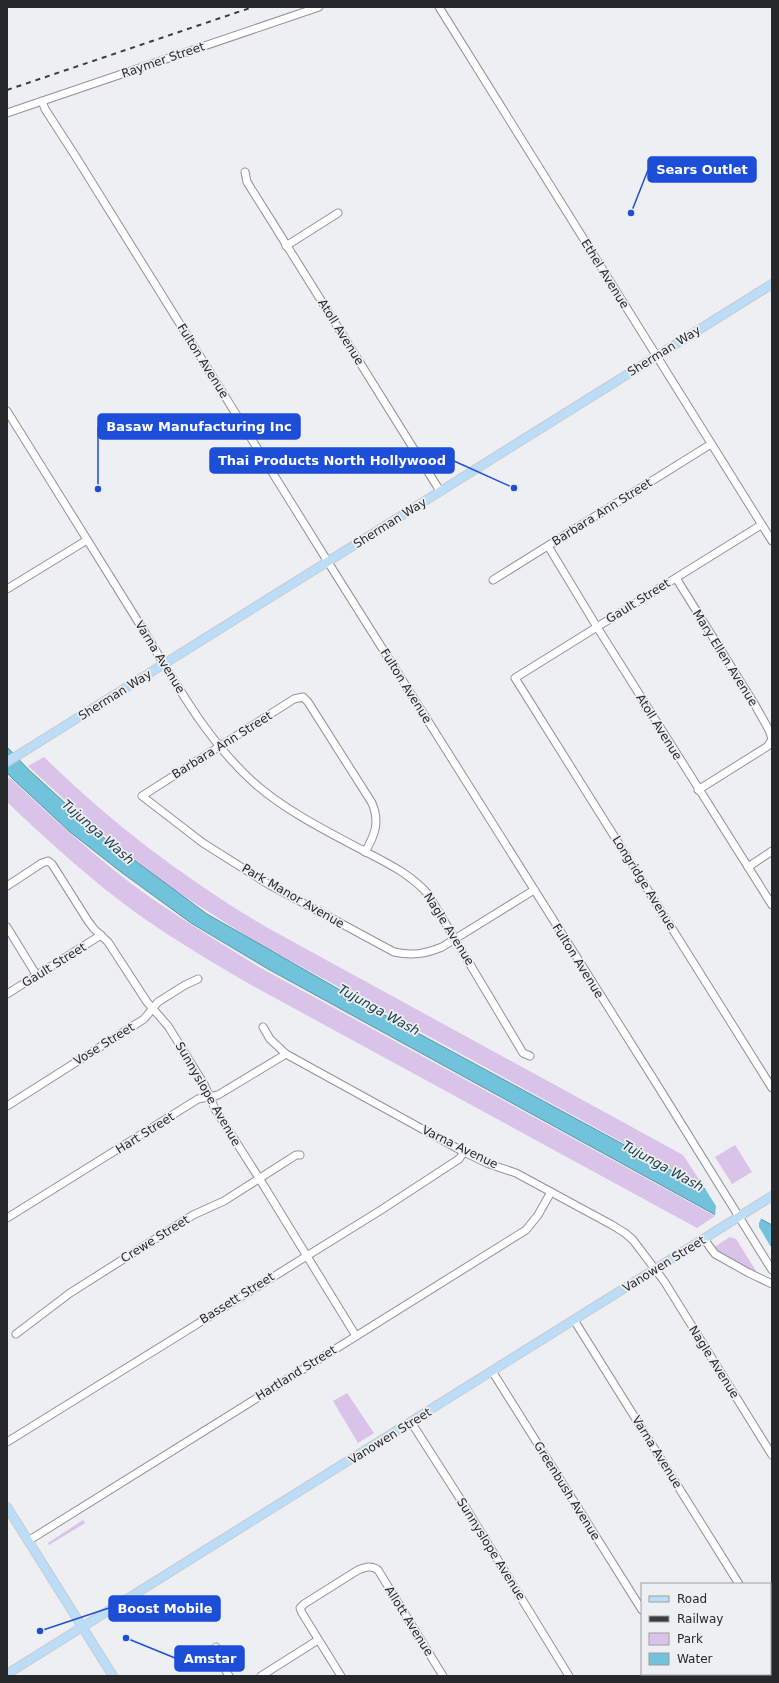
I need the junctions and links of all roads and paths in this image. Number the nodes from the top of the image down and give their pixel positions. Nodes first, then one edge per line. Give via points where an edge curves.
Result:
1 (319, 7) edge
2 (439, 7) edge
3 (42, 101) junction
4 (7, 113) edge
5 (245, 172) dead end
6 (338, 213) dead end
7 (286, 246) junction
8 (772, 284) edge
9 (656, 356) junction
10 (7, 411) edge
11 (711, 444) junction
12 (440, 491) junction
13 (761, 525) junction
14 (87, 540) junction
15 (772, 541) edge
16 (548, 546) junction
17 (328, 562) junction
18 (676, 578) junction
19 (493, 580) dead end
20 (7, 589) edge
21 (597, 627) junction
22 (164, 664) junction
23 (515, 678) joint
24 (772, 739) edge
25 (218, 747) junction
26 (7, 762) edge
27 (698, 790) junction
28 (142, 796) joint
29 (772, 851) edge
30 (365, 852) junction
31 (748, 867) junction
32 (7, 886) edge
33 (534, 890) junction
34 (772, 905) edge
35 (7, 928) edge
36 (101, 935) junction
37 (456, 938) junction
38 (37, 976) junction
39 (198, 979) dead end
40 (7, 994) edge
41 (152, 1009) junction
42 (264, 1027) dead end
43 (286, 1054) junction
44 (530, 1056) dead end
45 (772, 1088) edge
46 (209, 1096) junction
47 (7, 1106) edge
48 (464, 1152) junction
49 (300, 1155) dead end
50 (259, 1178) junction
51 (551, 1192) junction
52 (772, 1196) edge
53 (739, 1217) junction
54 (7, 1218) edge
55 (704, 1239) junction
56 (307, 1255) junction
57 (655, 1269) junction
58 (772, 1270) edge
59 (772, 1284) edge
60 (574, 1320) junction
61 (16, 1334) dead end
62 (356, 1336) junction
63 (492, 1371) junction
64 (411, 1422) junction
65 (7, 1442) edge
66 (772, 1455) edge
67 (7, 1507) edge
68 (28, 1541) junction
69 (738, 1583) edge
70 (641, 1608) edge
71 (83, 1628) junction
72 (318, 1640) junction
73 (216, 1647) dead end
74 (7, 1674) edge
75 (113, 1676) edge
76 (228, 1676) edge
77 (261, 1676) edge
78 (340, 1676) edge
79 (444, 1676) edge
80 (569, 1676) edge

1 - 3 street, Raymer Street
2 - 9 street, Ethel Avenue
3 - 4 street, Raymer Street
3 - 17 street, Fulton Avenue via 44,109
5 - 7 street, Atoll Avenue via 247,182
6 - 7 street
7 - 12 street, Atoll Avenue
8 - 9 main road, Sherman Way
9 - 11 street, Ethel Avenue
9 - 12 main road, Sherman Way
10 - 14 street, Varna Avenue
11 - 13 street, Ethel Avenue
11 - 16 street, Barbara Ann Street
12 - 17 main road, Sherman Way
13 - 15 street, Ethel Avenue
13 - 18 street, Gault Street
14 - 20 street
14 - 22 street, Varna Avenue
16 - 19 street, Barbara Ann Street
16 - 21 street, Atoll Avenue
17 - 22 main road, Sherman Way
17 - 33 street, Fulton Avenue
18 - 21 street, Gault Street
18 - 24 street, Mary Ellen Avenue via 755,705
21 - 23 street, Gault Street
21 - 27 street, Atoll Avenue
22 - 25 street, Varna Avenue
22 - 26 main road, Sherman Way
23 - 45 street, Longridge Avenue
24 - 27 street via 768,746
25 - 28 street, Barbara Ann Street
25 - 30 street, Varna Avenue via 272,797
25 - 30 street, Barbara Ann Street via 294,699 303,697 376,812 376,832
27 - 31 street, Atoll Avenue
28 - 37 street, Park Manor Avenue via 203,843 268,884 394,952 405,955 429,952
29 - 31 street
30 - 37 street, Nagle Avenue via 408,874 428,894
31 - 34 street, Atoll Avenue
32 - 36 street, Sunnyslope Avenue via 42,862 48,861 88,921
33 - 37 street
33 - 53 street, Fulton Avenue
35 - 38 street
36 - 38 street, Gault Street
36 - 41 street, Sunnyslope Avenue via 110,944
37 - 44 street, Nagle Avenue via 523,1053
38 - 40 street, Gault Street
39 - 41 street, Vose Street via 158,1002
41 - 46 street, Sunnyslope Avenue via 168,1026
41 - 47 street, Vose Street via 144,1019
42 - 43 street, Varna Avenue via 270,1039
43 - 46 street, Hart Street via 218,1095
43 - 48 street, Varna Avenue
46 - 50 street, Sunnyslope Avenue
46 - 54 street, Hart Street via 198,1099
48 - 51 street, Varna Avenue via 516,1173
48 - 56 street, Bassett Street via 459,1159
49 - 50 street, Crewe Street
50 - 56 street, Sunnyslope Avenue
50 - 61 street, Crewe Street via 224,1201 193,1215 70,1293
51 - 57 street, Varna Avenue via 625,1233
51 - 62 street, Hartland Street via 526,1230
52 - 53 main road, Vanowen Street
53 - 55 main road, Vanowen Street
53 - 58 street, Fulton Avenue
55 - 57 main road, Vanowen Street
55 - 59 street via 715,1254
56 - 62 street, Sunnyslope Avenue
56 - 65 street, Bassett Street
57 - 60 main road, Vanowen Street
57 - 66 street, Nagle Avenue
60 - 63 main road, Vanowen Street
60 - 69 street, Varna Avenue
62 - 68 street, Hartland Street
63 - 64 main road, Vanowen Street
63 - 70 street, Greenbush Avenue
64 - 71 main road, Vanowen Street
64 - 80 street, Sunnyslope Avenue
67 - 68 main road
68 - 71 main road
71 - 74 main road, Vanowen Street
71 - 75 main road
72 - 77 street
72 - 78 street
72 - 79 street, Allott Avenue via 300,1608 358,1570 374,1567
73 - 76 street

